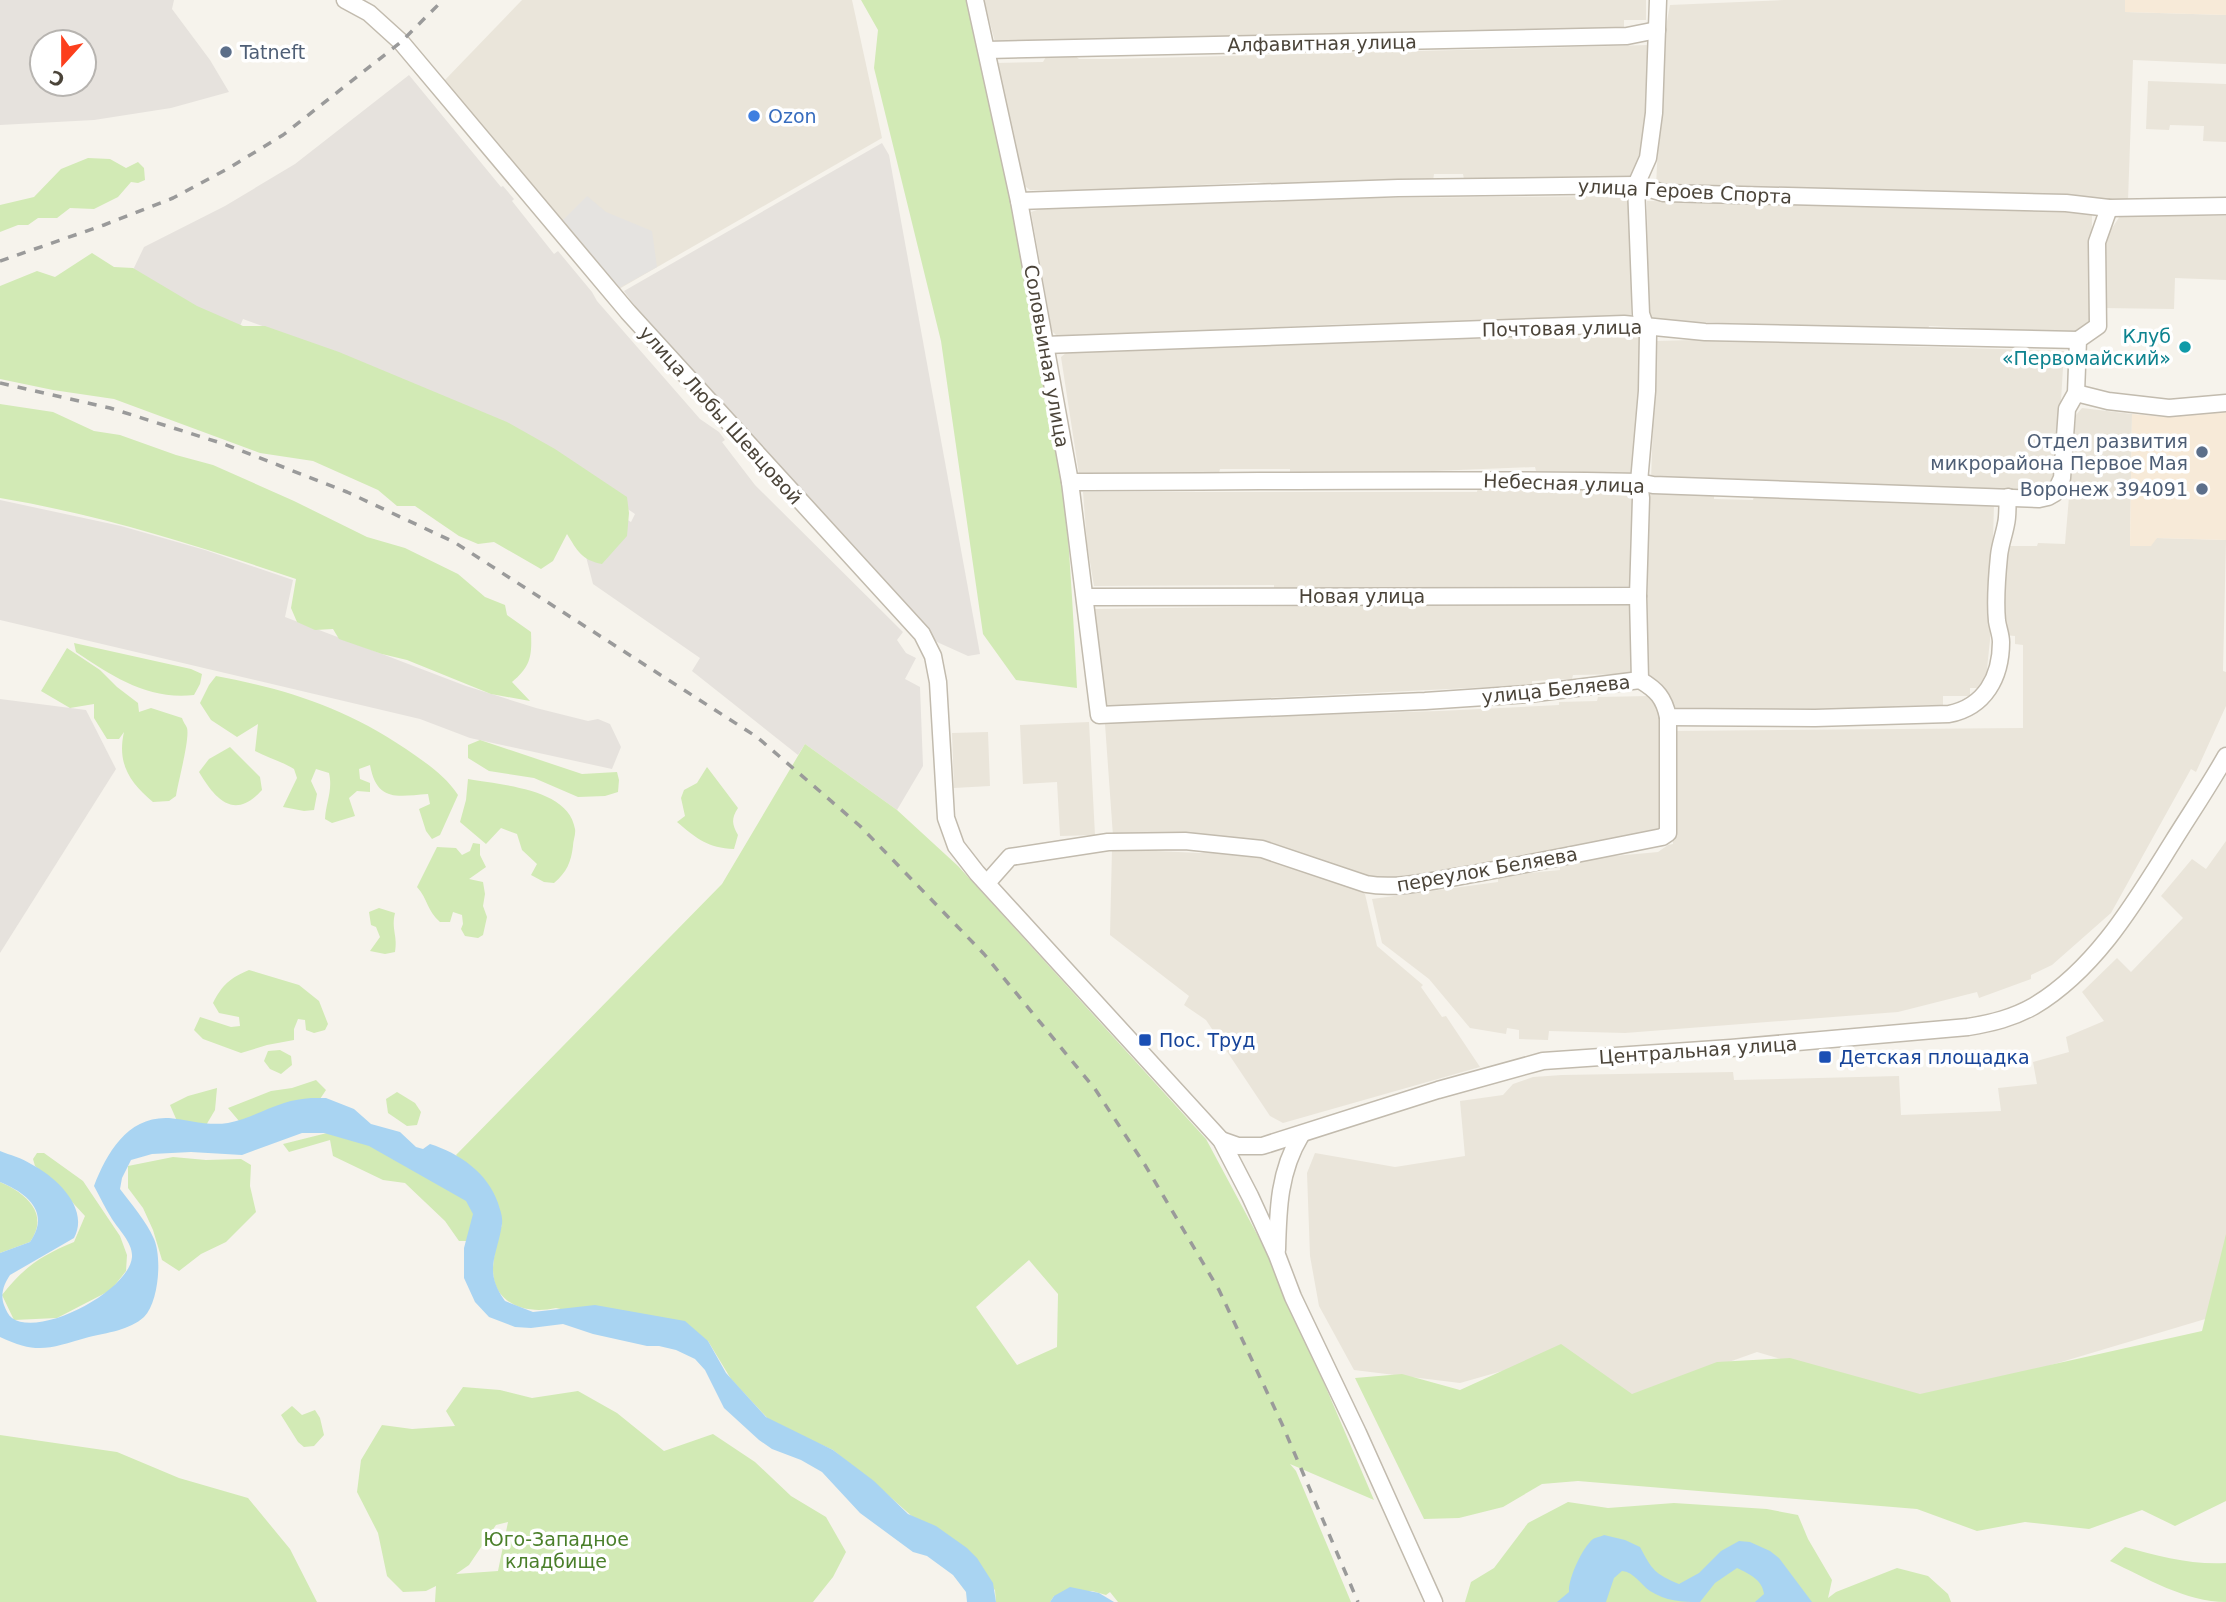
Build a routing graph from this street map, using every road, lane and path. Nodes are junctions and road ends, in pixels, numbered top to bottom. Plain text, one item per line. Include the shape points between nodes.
1 (345, 0) edge
2 (975, 0) edge
3 (1658, 0) edge
4 (1657, 30) junction
5 (987, 50) junction
6 (1636, 185) junction
7 (1019, 201) junction
8 (2226, 206) edge
9 (2109, 208) junction
10 (1644, 326) junction
11 (2078, 340) junction
12 (1045, 345) junction
13 (2076, 393) junction
14 (2226, 403) edge
15 (1070, 482) junction
16 (1639, 482) junction
17 (2007, 497) junction
18 (1638, 596) junction
19 (1086, 597) junction
20 (1640, 680) junction
21 (1099, 715) joint
22 (1668, 717) junction
23 (2226, 756) edge
24 (987, 883) junction
25 (1301, 1135) junction
26 (1221, 1140) junction
27 (1277, 1255) junction
28 (1434, 1602) edge

1 - 24 street, улица Любы Шевцовой via 369,13 401,41 628,312 922,634 938,682 946,818 956,846
2 - 5 street, Соловьиная улица
3 - 4 street
4 - 5 street, Алфавитная улица via 1627,36
4 - 6 street via 1648,158
5 - 7 street, Соловьиная улица
6 - 7 street, улица Героев Спорта
6 - 9 street, улица Героев Спорта via 1664,193 2066,203
6 - 10 street
7 - 12 street, Соловьиная улица
8 - 9 street, улица Героев Спорта
9 - 11 street via 2097,242 2098,326
10 - 11 street, Почтовая улица via 1705,332
10 - 12 street, Почтовая улица
10 - 16 street via 1648,334 1647,391
11 - 13 street
12 - 15 street, Соловьиная улица
13 - 14 street via 2169,408
13 - 17 street, Небесная улица via 2067,409 2062,478 2055,493 2039,499
15 - 16 street, Небесная улица
15 - 19 street, Соловьиная улица
16 - 17 street, Небесная улица
16 - 18 street
17 - 22 street via 2007,523 1999,555 1997,621 2002,640 1998,668 1994,683 1973,705 1950,714
18 - 19 street, Новая улица
18 - 20 street
19 - 21 street, Соловьиная улица
20 - 21 street, улица Беляева via 1425,701
20 - 22 street, улица Беляева via 1655,688
22 - 24 street, переулок Беляева via 1668,833 1662,837 1425,882 1378,886 1262,849 1185,841 1108,842 1010,857
23 - 25 street, Центральная улица via 2114,929 2066,982 2014,1016 1968,1027 1543,1061
24 - 26 street, улица Любы Шевцовой
25 - 26 street, Центральная улица via 1251,1147
25 - 27 street via 1285,1168
26 - 27 street, улица Любы Шевцовой
27 - 28 street, улица Любы Шевцовой

